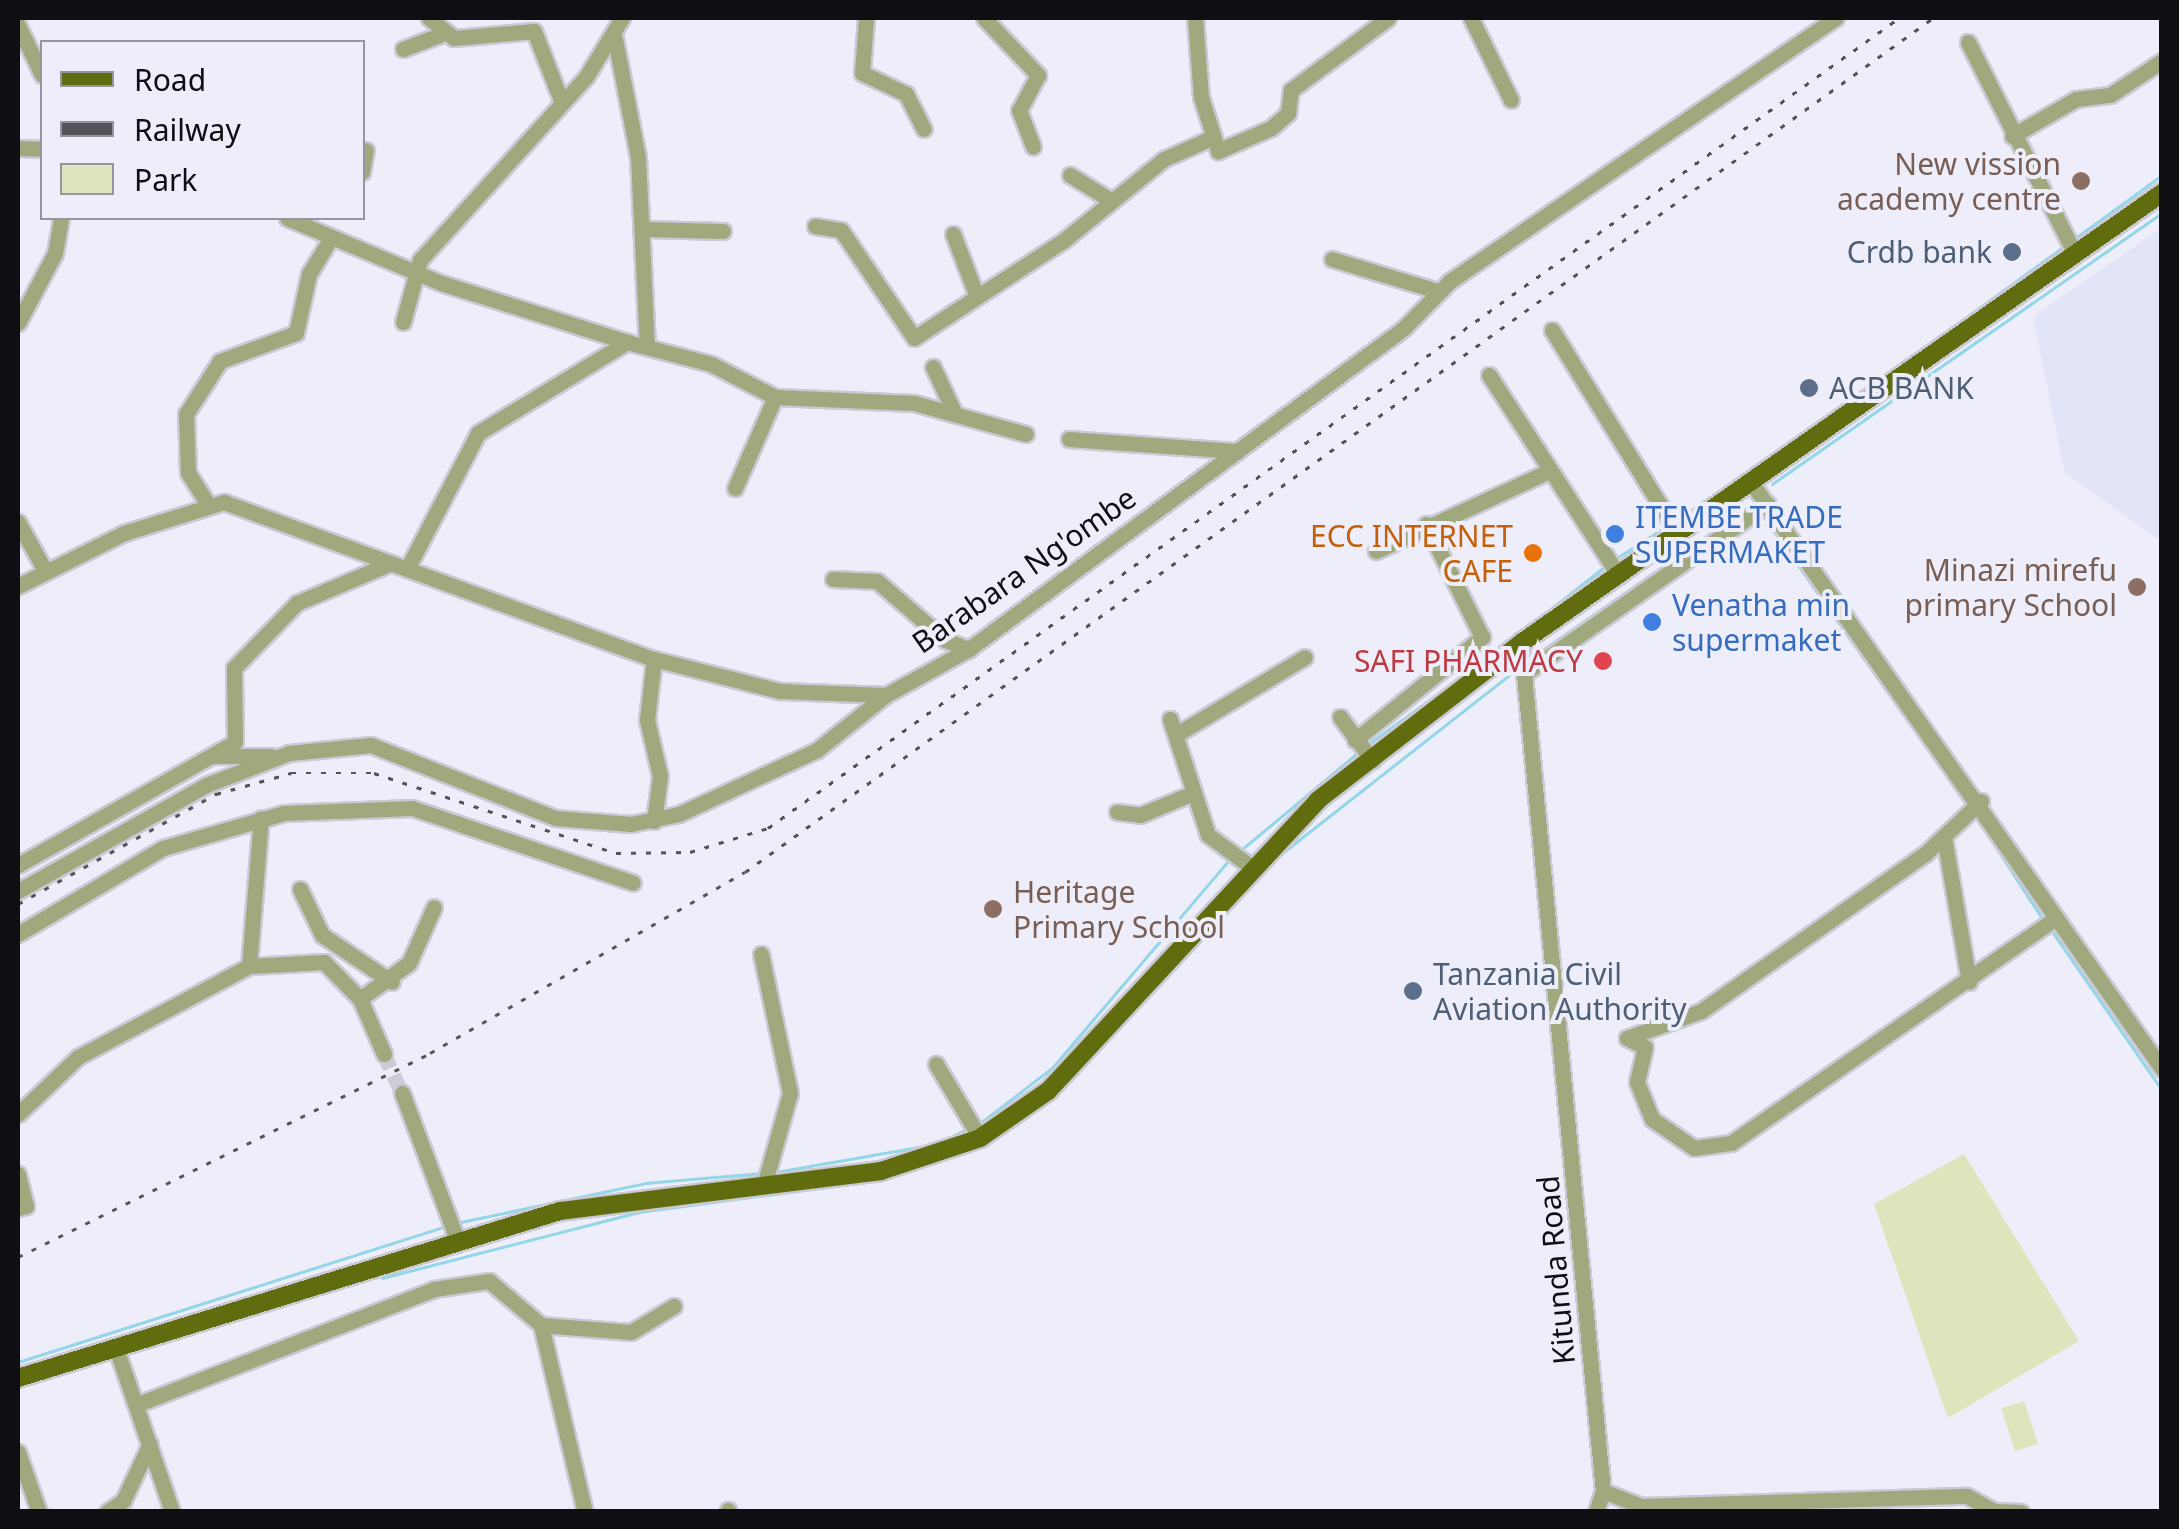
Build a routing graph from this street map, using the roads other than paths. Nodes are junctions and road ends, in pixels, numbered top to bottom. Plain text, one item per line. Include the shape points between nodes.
1 (428, 18) edge
2 (622, 18) edge
3 (866, 18) edge
4 (984, 18) edge
5 (1195, 18) edge
6 (1388, 18) edge
7 (1471, 18) edge
8 (1836, 18) edge
9 (18, 26) edge
10 (440, 35) junction
11 (614, 39) junction
12 (1968, 42) dead end
13 (402, 49) dead end
14 (2162, 61) edge
15 (40, 71) edge
16 (1511, 100) dead end
17 (562, 103) junction
18 (924, 129) dead end
19 (2012, 136) junction
20 (1209, 139) junction
21 (1033, 146) dead end
22 (366, 150) dead end
23 (365, 156) edge
24 (1070, 176) dead end
25 (2162, 193) edge
26 (1107, 198) junction
27 (61, 220) edge
28 (296, 220) edge
29 (815, 226) dead end
30 (643, 229) junction
31 (723, 231) dead end
32 (954, 234) dead end
33 (331, 238) junction
34 (2075, 254) junction
35 (1332, 258) dead end
36 (416, 268) junction
37 (1437, 290) junction
38 (977, 297) junction
39 (403, 322) dead end
40 (18, 323) edge
41 (1552, 330) dead end
42 (627, 342) junction
43 (647, 345) junction
44 (934, 367) dead end
45 (1490, 375) dead end
46 (775, 397) junction
47 (954, 414) junction
48 (1026, 434) dead end
49 (1069, 440) dead end
50 (1238, 451) junction
51 (1549, 471) junction
52 (1752, 485) junction
53 (735, 488) dead end
54 (207, 502) junction
55 (1767, 504) junction
56 (18, 522) edge
57 (1426, 524) junction
58 (1679, 536) junction
59 (1376, 551) dead end
60 (389, 564) junction
61 (407, 569) junction
62 (46, 572) junction
63 (1620, 576) junction
64 (833, 579) dead end
65 (18, 586) edge
66 (1521, 643) junction
67 (969, 649) junction
68 (1304, 657) dead end
69 (654, 659) junction
70 (1528, 672) junction
71 (886, 695) junction
72 (1340, 716) dead end
73 (1355, 740) junction
74 (210, 756) junction
75 (278, 757) junction
76 (1372, 760) junction
77 (1193, 793) junction
78 (1980, 801) junction
79 (1117, 812) dead end
80 (261, 818) junction
81 (654, 821) junction
82 (1944, 837) junction
83 (18, 865) edge
84 (1250, 866) junction
85 (633, 883) dead end
86 (300, 889) dead end
87 (18, 891) edge
88 (434, 907) dead end
89 (2056, 918) junction
90 (18, 934) edge
91 (761, 954) dead end
92 (249, 966) junction
93 (392, 982) junction
94 (1969, 982) junction
95 (360, 998) junction
96 (384, 1054) tunnel mouth
97 (936, 1064) dead end
98 (2162, 1069) edge
99 (402, 1093) tunnel mouth
100 (18, 1114) edge
101 (980, 1138) junction
102 (18, 1174) edge
103 (764, 1182) junction
104 (18, 1208) edge
105 (457, 1239) junction
106 (674, 1306) dead end
107 (541, 1325) junction
108 (116, 1348) junction
109 (18, 1378) edge
110 (138, 1404) junction
111 (150, 1444) junction
112 (18, 1452) edge
113 (1603, 1491) junction
114 (109, 1511) edge
115 (1996, 1511) edge
116 (39, 1512) edge
117 (172, 1512) edge
118 (585, 1512) edge
119 (1596, 1512) edge
120 (2020, 1512) edge

1 - 10 street
2 - 11 street
3 - 18 street via 862,73 906,94
4 - 21 street via 1038,75 1019,110
5 - 20 street
6 - 20 street via 1291,90 1288,113 1272,128 1222,151
7 - 16 street
8 - 37 street, Barabara Ng'ombe
9 - 15 street
10 - 13 street
10 - 17 street via 534,31
11 - 17 street
11 - 30 street
12 - 19 street
14 - 19 street via 2110,94 2076,99
17 - 36 street
19 - 34 street
20 - 26 street
22 - 23 street
24 - 26 street
25 - 34 main road
26 - 38 street via 1090,222
27 - 40 street via 55,254
28 - 33 street
29 - 38 street via 841,230 907,337
30 - 31 street
30 - 43 street
32 - 38 street
33 - 36 street
33 - 54 street via 308,274 296,332 220,361 186,414 188,473
34 - 52 main road
35 - 37 street
36 - 39 street
36 - 42 street
37 - 50 street, Barabara Ng'ombe via 1404,328
41 - 58 street
42 - 43 street
42 - 61 street via 478,433
43 - 46 street
44 - 47 street
45 - 51 street
46 - 47 street via 904,402
46 - 53 street
47 - 48 street
49 - 50 street
50 - 67 street, Barabara Ng'ombe
51 - 57 street
51 - 63 street
52 - 55 street
52 - 58 main road
54 - 60 street via 277,518
54 - 62 street
55 - 70 street
55 - 78 street via 1892,694
56 - 62 street
57 - 59 street
57 - 73 street via 1482,637
58 - 63 main road
60 - 61 street
60 - 74 street via 296,603 234,668 239,736
61 - 69 street
62 - 65 street
63 - 66 main road
64 - 67 street via 876,581 945,640
66 - 70 street, Kitunda Road
66 - 76 main road
67 - 71 street, Barabara Ng'ombe
68 - 77 street via 1174,727
69 - 71 street via 780,692
69 - 81 street via 647,720 660,776
70 - 113 street, Kitunda Road
71 - 81 street, Barabara Ng'ombe via 817,750
72 - 73 street
73 - 76 street
74 - 75 street
74 - 83 street
75 - 81 street via 370,745 555,818
75 - 87 street via 206,785
76 - 84 main road
77 - 79 street via 1140,815
77 - 84 street via 1208,835
78 - 82 street
78 - 89 street
80 - 85 street via 412,808
80 - 90 street via 163,848
80 - 92 street
82 - 94 street
82 - 94 street via 1701,1011 1627,1038 1645,1047 1639,1097 1661,1133 1714,1150
84 - 101 main road via 1079,1060
86 - 93 street via 322,935
88 - 93 street
89 - 94 street
89 - 98 street
91 - 103 street via 790,1093
92 - 95 street via 324,962
92 - 100 street via 78,1057
93 - 95 street
95 - 96 street
97 - 101 street
99 - 105 street
101 - 103 main road via 881,1171
102 - 104 street via 26,1206
103 - 105 main road via 606,1200
105 - 108 main road
106 - 107 street via 631,1332
107 - 110 street via 509,1290 452,1284
107 - 118 street
108 - 109 main road
108 - 110 street
110 - 111 street
111 - 114 street
111 - 117 street
112 - 116 street
113 - 115 street via 1641,1506 1952,1496
113 - 119 street
115 - 120 street

